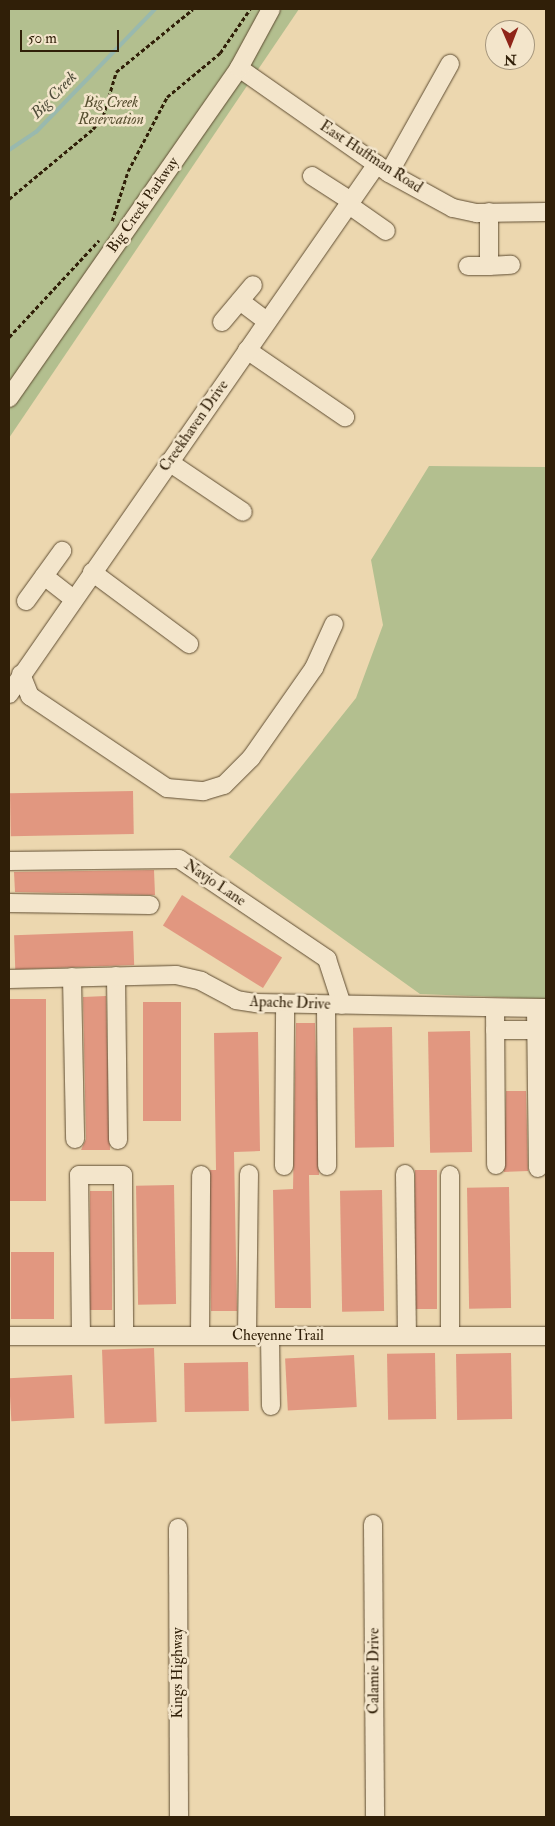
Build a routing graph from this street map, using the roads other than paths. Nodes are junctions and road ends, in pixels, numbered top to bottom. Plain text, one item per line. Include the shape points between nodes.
1 (271, 9) edge
2 (450, 64) dead end
3 (239, 68) junction
4 (383, 168) junction
5 (312, 176) dead end
6 (350, 203) junction
7 (489, 212) junction
8 (546, 212) edge
9 (386, 230) dead end
10 (511, 265) dead end
11 (468, 266) dead end
12 (489, 266) junction
13 (253, 285) dead end
14 (240, 301) junction
15 (267, 321) junction
16 (222, 322) dead end
17 (247, 350) junction
18 (9, 398) edge
19 (345, 417) dead end
20 (169, 462) junction
21 (243, 512) dead end
22 (62, 550) dead end
23 (92, 572) junction
24 (44, 576) junction
25 (73, 599) junction
26 (26, 601) dead end
27 (334, 624) dead end
28 (189, 644) dead end
29 (13, 682) edge
30 (9, 861) edge
31 (9, 903) edge
32 (150, 905) dead end
33 (116, 976) junction
34 (72, 977) junction
35 (9, 979) edge
36 (285, 1004) junction
37 (334, 1005) junction
38 (495, 1008) junction
39 (541, 1008) edge
40 (495, 1030) junction
41 (536, 1030) junction
42 (75, 1140) dead end
43 (118, 1140) dead end
44 (496, 1165) dead end
45 (284, 1166) dead end
46 (327, 1166) dead end
47 (538, 1168) dead end
48 (248, 1174) dead end
49 (405, 1174) dead end
50 (201, 1175) dead end
51 (450, 1175) dead end
52 (9, 1336) edge
53 (81, 1336) junction
54 (124, 1336) junction
55 (200, 1336) junction
56 (247, 1336) junction
57 (270, 1336) junction
58 (407, 1336) junction
59 (450, 1336) junction
60 (546, 1336) edge
61 (271, 1406) dead end
62 (373, 1524) dead end
63 (178, 1528) dead end
64 (179, 1817) edge
65 (375, 1817) edge

1 - 3 street, Big Creek Parkway
2 - 4 street, Creekhaven Drive
3 - 4 street, East Huffman Road
3 - 18 street, Big Creek Parkway
4 - 6 street, Creekhaven Drive
4 - 7 street, East Huffman Road via 453,208
5 - 6 street
6 - 9 street
6 - 15 street, Creekhaven Drive
7 - 8 street, East Huffman Road
7 - 12 street
10 - 12 street
11 - 12 street
13 - 14 street
14 - 15 street
14 - 16 street
15 - 17 street, Creekhaven Drive
17 - 19 street
17 - 20 street, Creekhaven Drive
20 - 21 street
20 - 23 street, Creekhaven Drive
22 - 24 street
23 - 25 street, Creekhaven Drive
23 - 28 street
24 - 25 street
24 - 26 street
25 - 29 street, Creekhaven Drive
27 - 29 street via 314,668 251,758 224,784 204,791 167,788
30 - 37 street, Navjo Lane via 179,859 327,959
31 - 32 street
33 - 34 street, Apache Drive
33 - 36 street, Apache Drive via 176,975 201,981 236,1000
33 - 43 street
34 - 35 street, Apache Drive
34 - 42 street
36 - 37 street, Apache Drive
36 - 45 street
37 - 38 street, Apache Drive
37 - 46 street, Navjo Lane
38 - 39 street, Apache Drive
38 - 40 street
39 - 41 street
40 - 41 street
40 - 44 street
41 - 47 street
48 - 56 street
49 - 58 street
50 - 55 street
51 - 59 street
52 - 53 street, Cheyenne Trail
53 - 54 street, Cheyenne Trail
53 - 54 street via 79,1175 123,1175
54 - 55 street, Cheyenne Trail
55 - 56 street, Cheyenne Trail
56 - 57 street, Cheyenne Trail
57 - 58 street, Cheyenne Trail
57 - 61 street
58 - 59 street, Cheyenne Trail
59 - 60 street, Cheyenne Trail
62 - 65 street, Calamie Drive
63 - 64 street, Kings Highway

